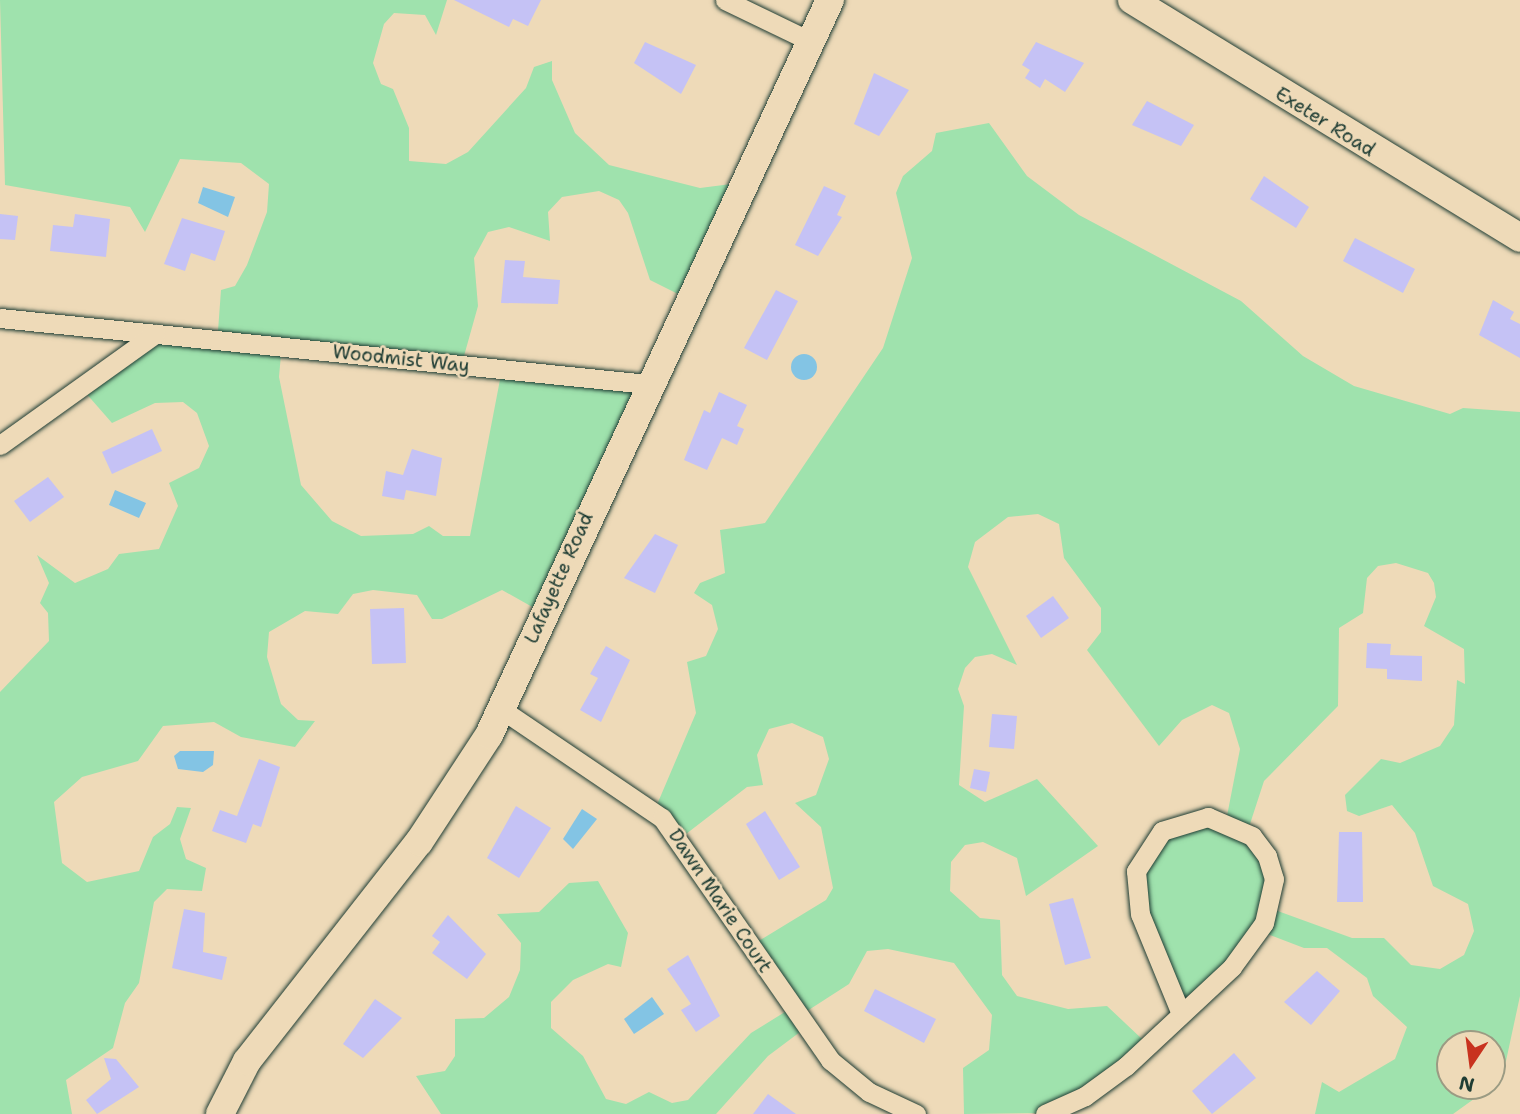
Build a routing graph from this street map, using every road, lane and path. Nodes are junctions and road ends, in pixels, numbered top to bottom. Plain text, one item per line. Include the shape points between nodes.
1 (725, 0) edge
2 (830, 0) edge
3 (1132, 0) edge
4 (810, 41) junction
5 (1520, 238) edge
6 (0, 318) edge
7 (155, 334) junction
8 (647, 384) junction
9 (0, 445) edge
10 (500, 709) junction
11 (1181, 1014) junction
12 (220, 1114) edge
13 (916, 1114) edge
14 (1045, 1114) edge

1 - 4 street
2 - 4 street, Lafayette Road
3 - 5 street, Exeter Road
4 - 8 street, Lafayette Road
6 - 7 street, Woodmist Way
7 - 8 street, Woodmist Way
7 - 9 street
8 - 10 street, Lafayette Road
10 - 12 street, Lafayette Road via 453,795 293,997 247,1060
10 - 13 street, Dawn Marie Court via 662,818 830,1060 869,1092
11 - 11 street via 1252,944 1272,903 1273,879 1261,848 1231,823 1208,817 1162,831 1136,871 1140,914
11 - 14 street via 1106,1082

